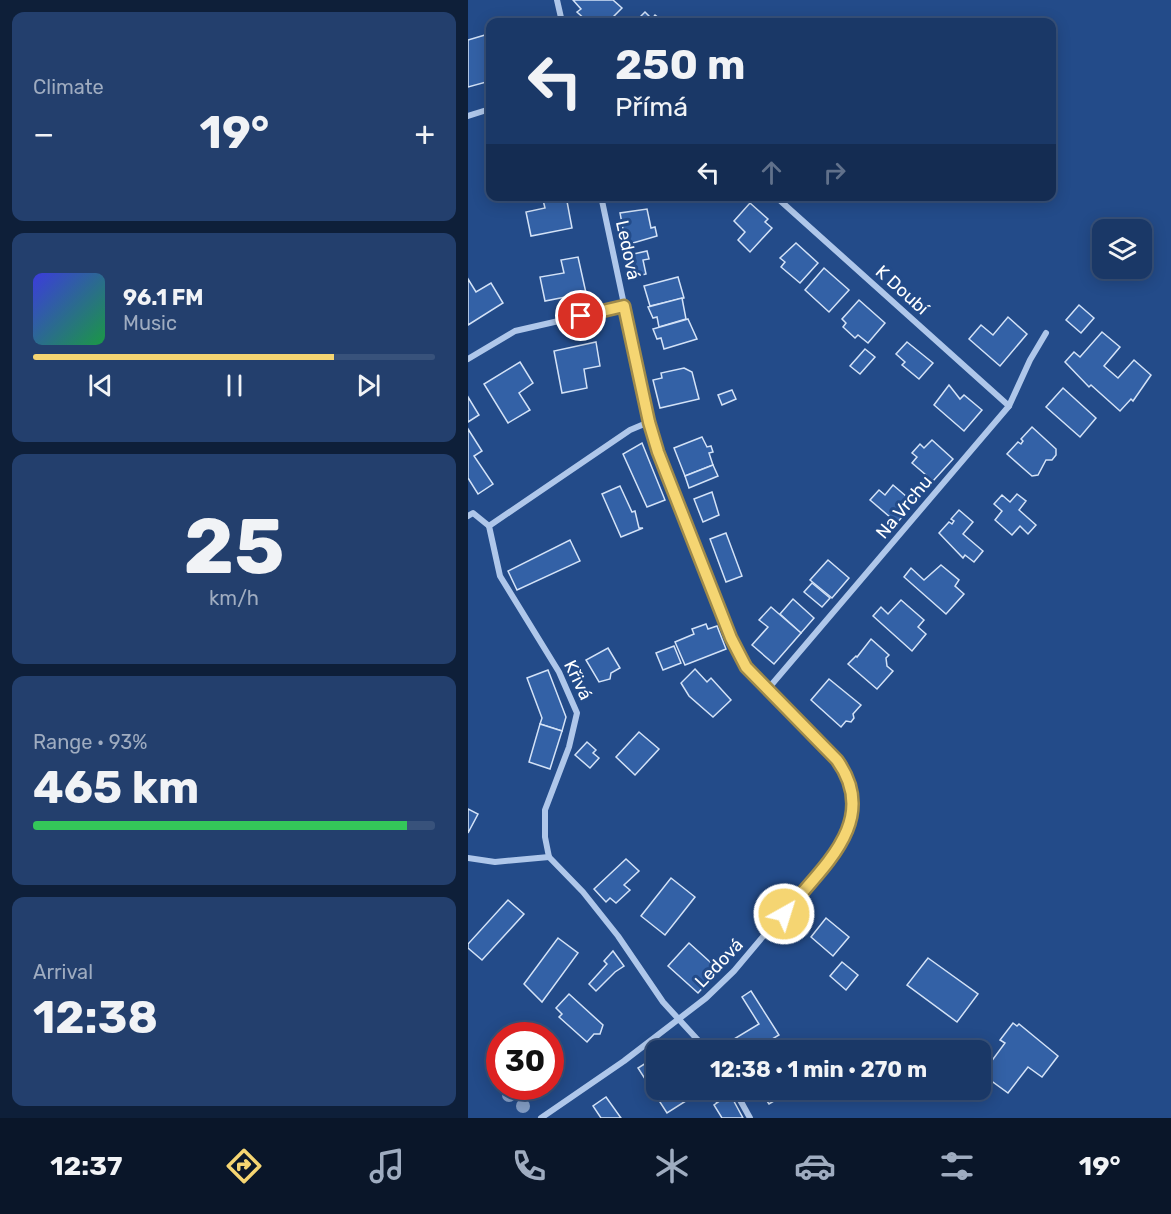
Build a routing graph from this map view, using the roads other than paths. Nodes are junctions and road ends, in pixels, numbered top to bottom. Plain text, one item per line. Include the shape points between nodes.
1 (557, 0) edge
2 (561, 18) edge
3 (486, 110) edge
4 (468, 116) edge
5 (602, 201) edge
6 (780, 201) edge
7 (624, 306) junction
8 (1046, 333) dead end
9 (468, 359) edge
10 (1009, 406) junction
11 (649, 422) junction
12 (468, 516) edge
13 (489, 526) junction
14 (767, 690) junction
15 (549, 857) junction
16 (468, 858) edge
17 (679, 1020) junction
18 (698, 1040) edge
19 (740, 1100) edge
20 (541, 1118) edge
21 (750, 1118) edge

1 - 2 street
3 - 4 street
5 - 7 street, Ledová
6 - 10 street, K Doubí
7 - 9 street via 515,332
7 - 11 street, Ledová
8 - 10 street, Na Vrchu
10 - 14 street, Na Vrchu
11 - 13 street via 630,430
11 - 14 street, Ledová via 731,638 746,667
12 - 13 street via 473,513
13 - 15 street, Křivá via 500,576 559,672 578,713 545,810
14 - 17 street, Ledová via 847,774 854,797 853,819 847,836 784,914 734,970
15 - 16 street via 495,862
15 - 17 street via 583,892
17 - 18 street
17 - 20 street, Ledová
19 - 21 street

